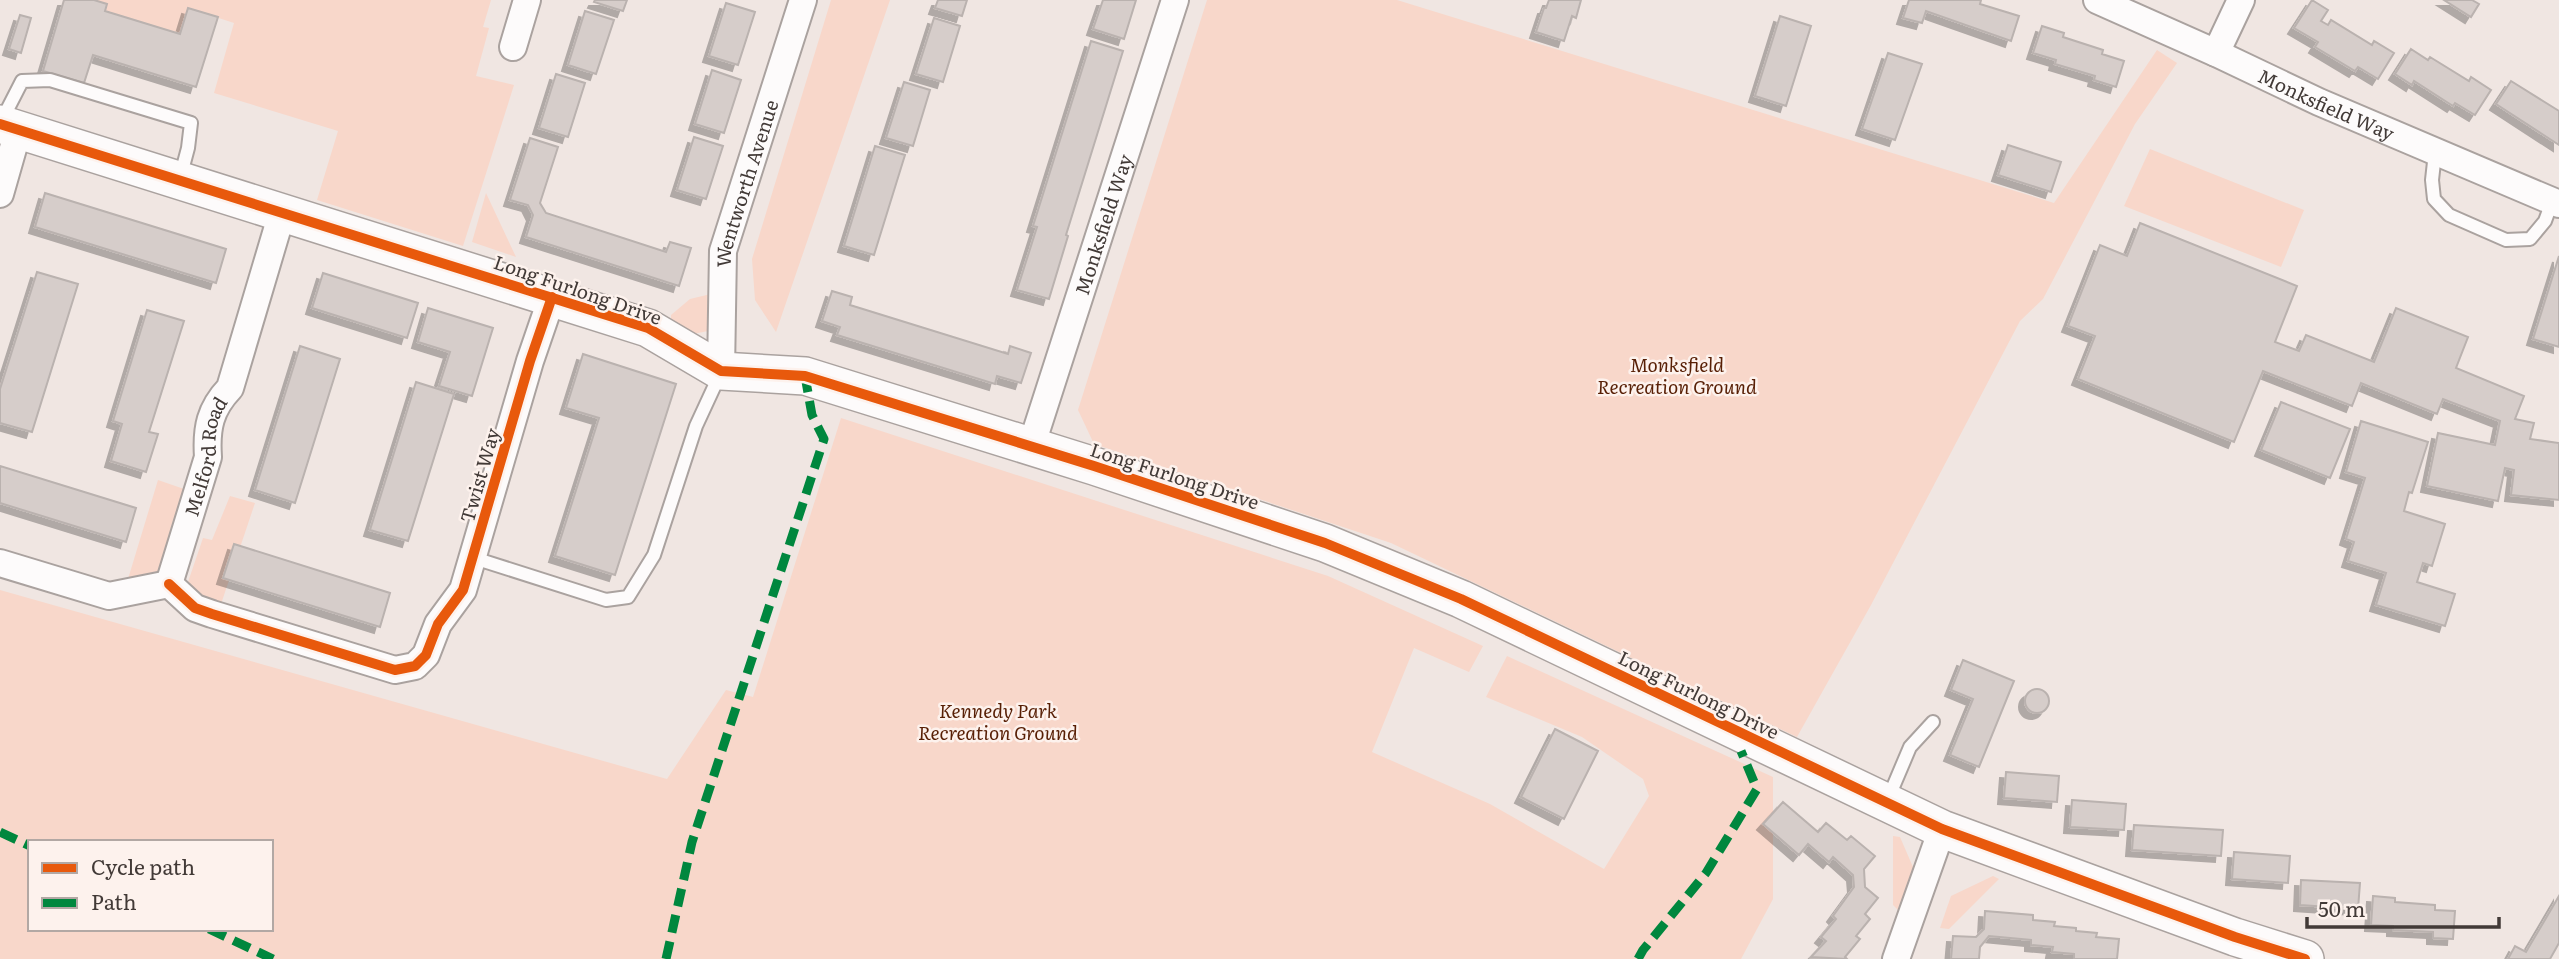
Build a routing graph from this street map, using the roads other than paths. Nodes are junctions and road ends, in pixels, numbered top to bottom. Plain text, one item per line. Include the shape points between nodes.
1 (527, 0) edge
2 (803, 0) edge
3 (1175, 0) edge
4 (2097, 0) edge
5 (2241, 0) edge
6 (513, 47) dead end
7 (2216, 53) junction
8 (6, 126) edge
9 (2435, 153) junction
10 (179, 181) junction
11 (0, 194) edge
12 (2556, 203) edge
13 (282, 213) junction
14 (552, 297) junction
15 (721, 372) junction
16 (1031, 447) junction
17 (474, 558) junction
18 (0, 563) edge
19 (169, 584) junction
20 (1933, 722) dead end
21 (1886, 802) junction
22 (1942, 829) junction
23 (1896, 959) edge
24 (2305, 959) edge

1 - 6 street
2 - 15 street, Wentworth Avenue via 723,251
3 - 16 street, Monksfield Way
4 - 7 street, Monksfield Way
5 - 7 street
7 - 9 street, Monksfield Way
8 - 10 street, Long Furlong Drive
8 - 10 lane via 22,81 50,80 191,123
8 - 11 street
9 - 12 street, Monksfield Way
9 - 12 lane via 2434,199 2449,215 2506,240 2530,239
10 - 13 street, Long Furlong Drive
13 - 14 street, Long Furlong Drive
13 - 19 street, Melford Road via 230,388 216,404 206,436 208,457
14 - 15 street, Long Furlong Drive via 648,328
14 - 17 street, Twist Way
15 - 16 street, Long Furlong Drive via 805,376
15 - 17 lane via 696,426 654,555 628,597 606,600
16 - 21 street, Long Furlong Drive via 1325,543 1461,599
17 - 19 street, Twist Way via 463,590 438,624 426,655 415,666 395,670 195,608
18 - 19 street via 109,596
20 - 21 lane via 1910,747
21 - 22 street, Long Furlong Drive
22 - 23 street
22 - 24 street, Long Furlong Drive via 2222,933

